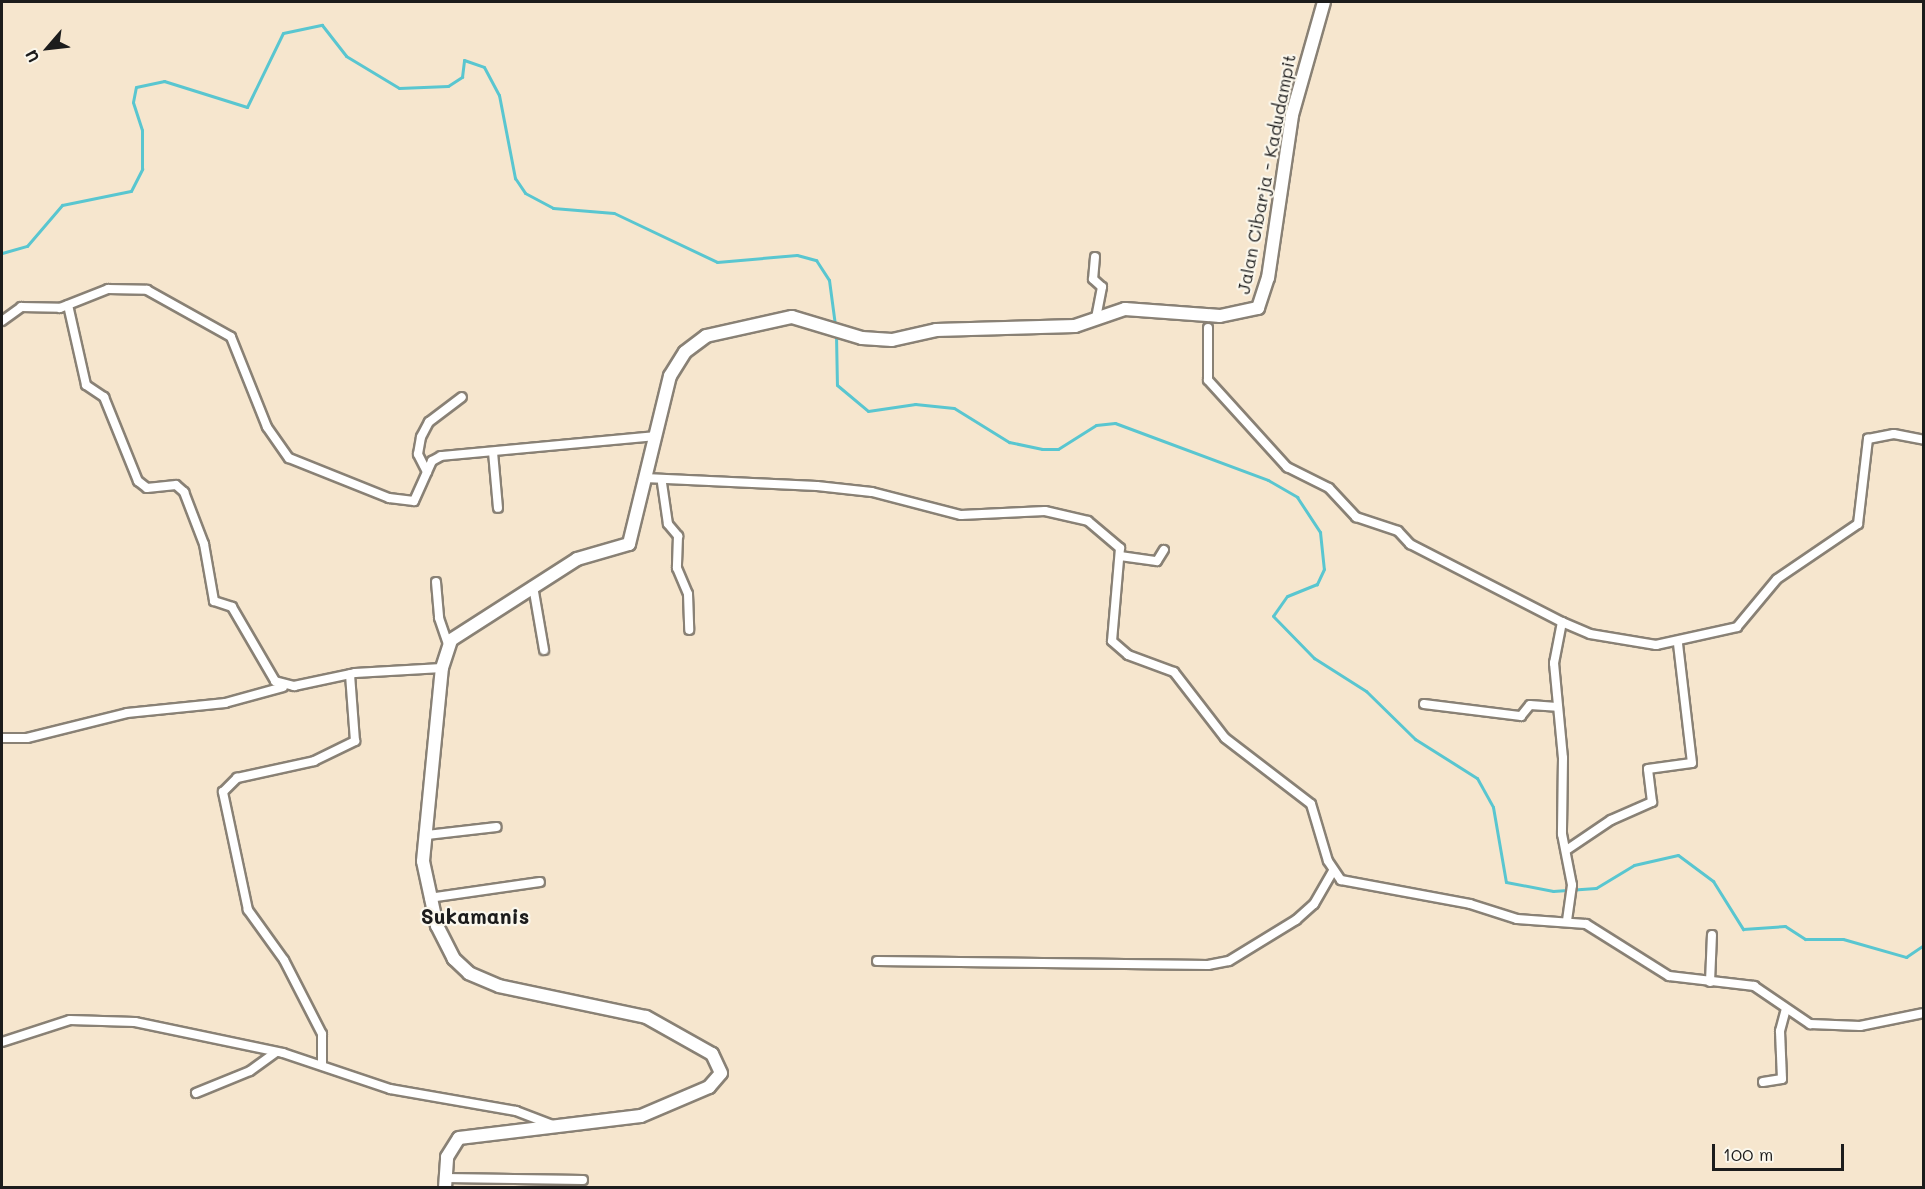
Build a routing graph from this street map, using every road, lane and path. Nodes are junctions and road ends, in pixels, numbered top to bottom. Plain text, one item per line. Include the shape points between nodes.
1 (1324, 2) edge
2 (1095, 257) dead end
3 (68, 305) junction
4 (1096, 318) junction
5 (2, 321) edge
6 (1208, 328) dead end
7 (462, 397) dead end
8 (655, 436) junction
9 (1923, 440) edge
10 (493, 452) junction
11 (427, 472) junction
12 (645, 478) junction
13 (662, 483) junction
14 (498, 508) dead end
15 (1164, 550) dead end
16 (1120, 556) junction
17 (436, 582) dead end
18 (533, 586) junction
19 (1562, 622) junction
20 (689, 630) dead end
21 (448, 644) junction
22 (1678, 644) junction
23 (544, 650) dead end
24 (442, 668) junction
25 (350, 674) junction
26 (284, 687) junction
27 (1424, 704) dead end
28 (1557, 707) junction
29 (2, 738) edge
30 (497, 827) dead end
31 (428, 835) junction
32 (1568, 849) junction
33 (1333, 871) junction
34 (540, 882) dead end
35 (429, 898) junction
36 (1567, 921) junction
37 (1712, 935) dead end
38 (877, 961) dead end
39 (1710, 982) junction
40 (1786, 1009) junction
41 (1923, 1013) edge
42 (2, 1042) edge
43 (276, 1052) junction
44 (322, 1065) junction
45 (1764, 1082) dead end
46 (196, 1094) dead end
47 (559, 1128) junction
48 (584, 1180) dead end
49 (445, 1183) edge

1 - 4 street, Jalan Cibarja - Kadudampit via 1292,116 1268,278 1258,308 1220,316 1125,309
2 - 4 street via 1093,279 1102,287
3 - 5 street via 21,308
3 - 11 street via 108,289 147,290 231,337 267,427 283,452 305,468 409,501
3 - 26 street via 86,385 104,397 138,481 147,488 176,485 184,492 204,544 215,604 232,607 263,666
4 - 8 street, Jalan Cibarja - Kadudampit via 1032,331 936,330 892,340 862,338 792,317 734,326 695,343 675,365
6 - 19 street via 1204,372 1208,380 1287,467 1329,488 1356,517 1398,531 1410,544
7 - 11 street via 432,419 421,437 418,454
8 - 10 street
8 - 12 street, Jalan Cibarja - Kadudampit
9 - 22 street via 1894,435 1868,439 1854,528 1811,552 1777,579 1737,627
10 - 11 street via 441,456
10 - 14 street
12 - 13 street
12 - 18 street, Jalan Cibarja - Kadudampit via 629,544 577,559
13 - 16 street via 872,492 962,515 1045,511 1074,516 1106,532 1118,543
13 - 20 street via 668,524 678,536 677,568 688,594
15 - 16 street via 1157,561
16 - 33 street via 1112,641 1128,655 1174,672 1224,738 1311,804
17 - 21 street via 439,618
18 - 21 street, Jalan Cibarja - Kadudampit
18 - 23 street
19 - 22 street via 1590,634
19 - 28 street via 1554,663
21 - 24 street
22 - 32 street via 1692,763 1648,769 1652,802 1611,820
24 - 25 street
24 - 31 street
25 - 26 street
25 - 44 street via 355,741 314,761 237,778 223,792 248,910 284,960 322,1034
26 - 29 street via 225,703 127,713 27,738
27 - 28 street via 1521,716 1530,705
28 - 32 street via 1562,834
30 - 31 street
31 - 35 street via 423,861
32 - 36 street via 1572,885
33 - 36 street via 1341,880 1364,887 1470,904 1517,919
33 - 38 street via 1314,904 1296,920 1229,961 1208,965
34 - 35 street
35 - 47 street via 444,944 469,974 499,986 646,1017 719,1063 722,1073 709,1087 665,1108
36 - 39 street via 1605,932 1678,980
37 - 39 street
39 - 40 street via 1754,986
40 - 41 street via 1802,1022 1831,1027
40 - 45 street via 1779,1031 1782,1079
42 - 43 street via 40,1028 97,1017
43 - 44 street
43 - 46 street via 250,1071
44 - 47 street via 390,1089 533,1115
47 - 49 street via 459,1138 447,1157
48 - 49 street

